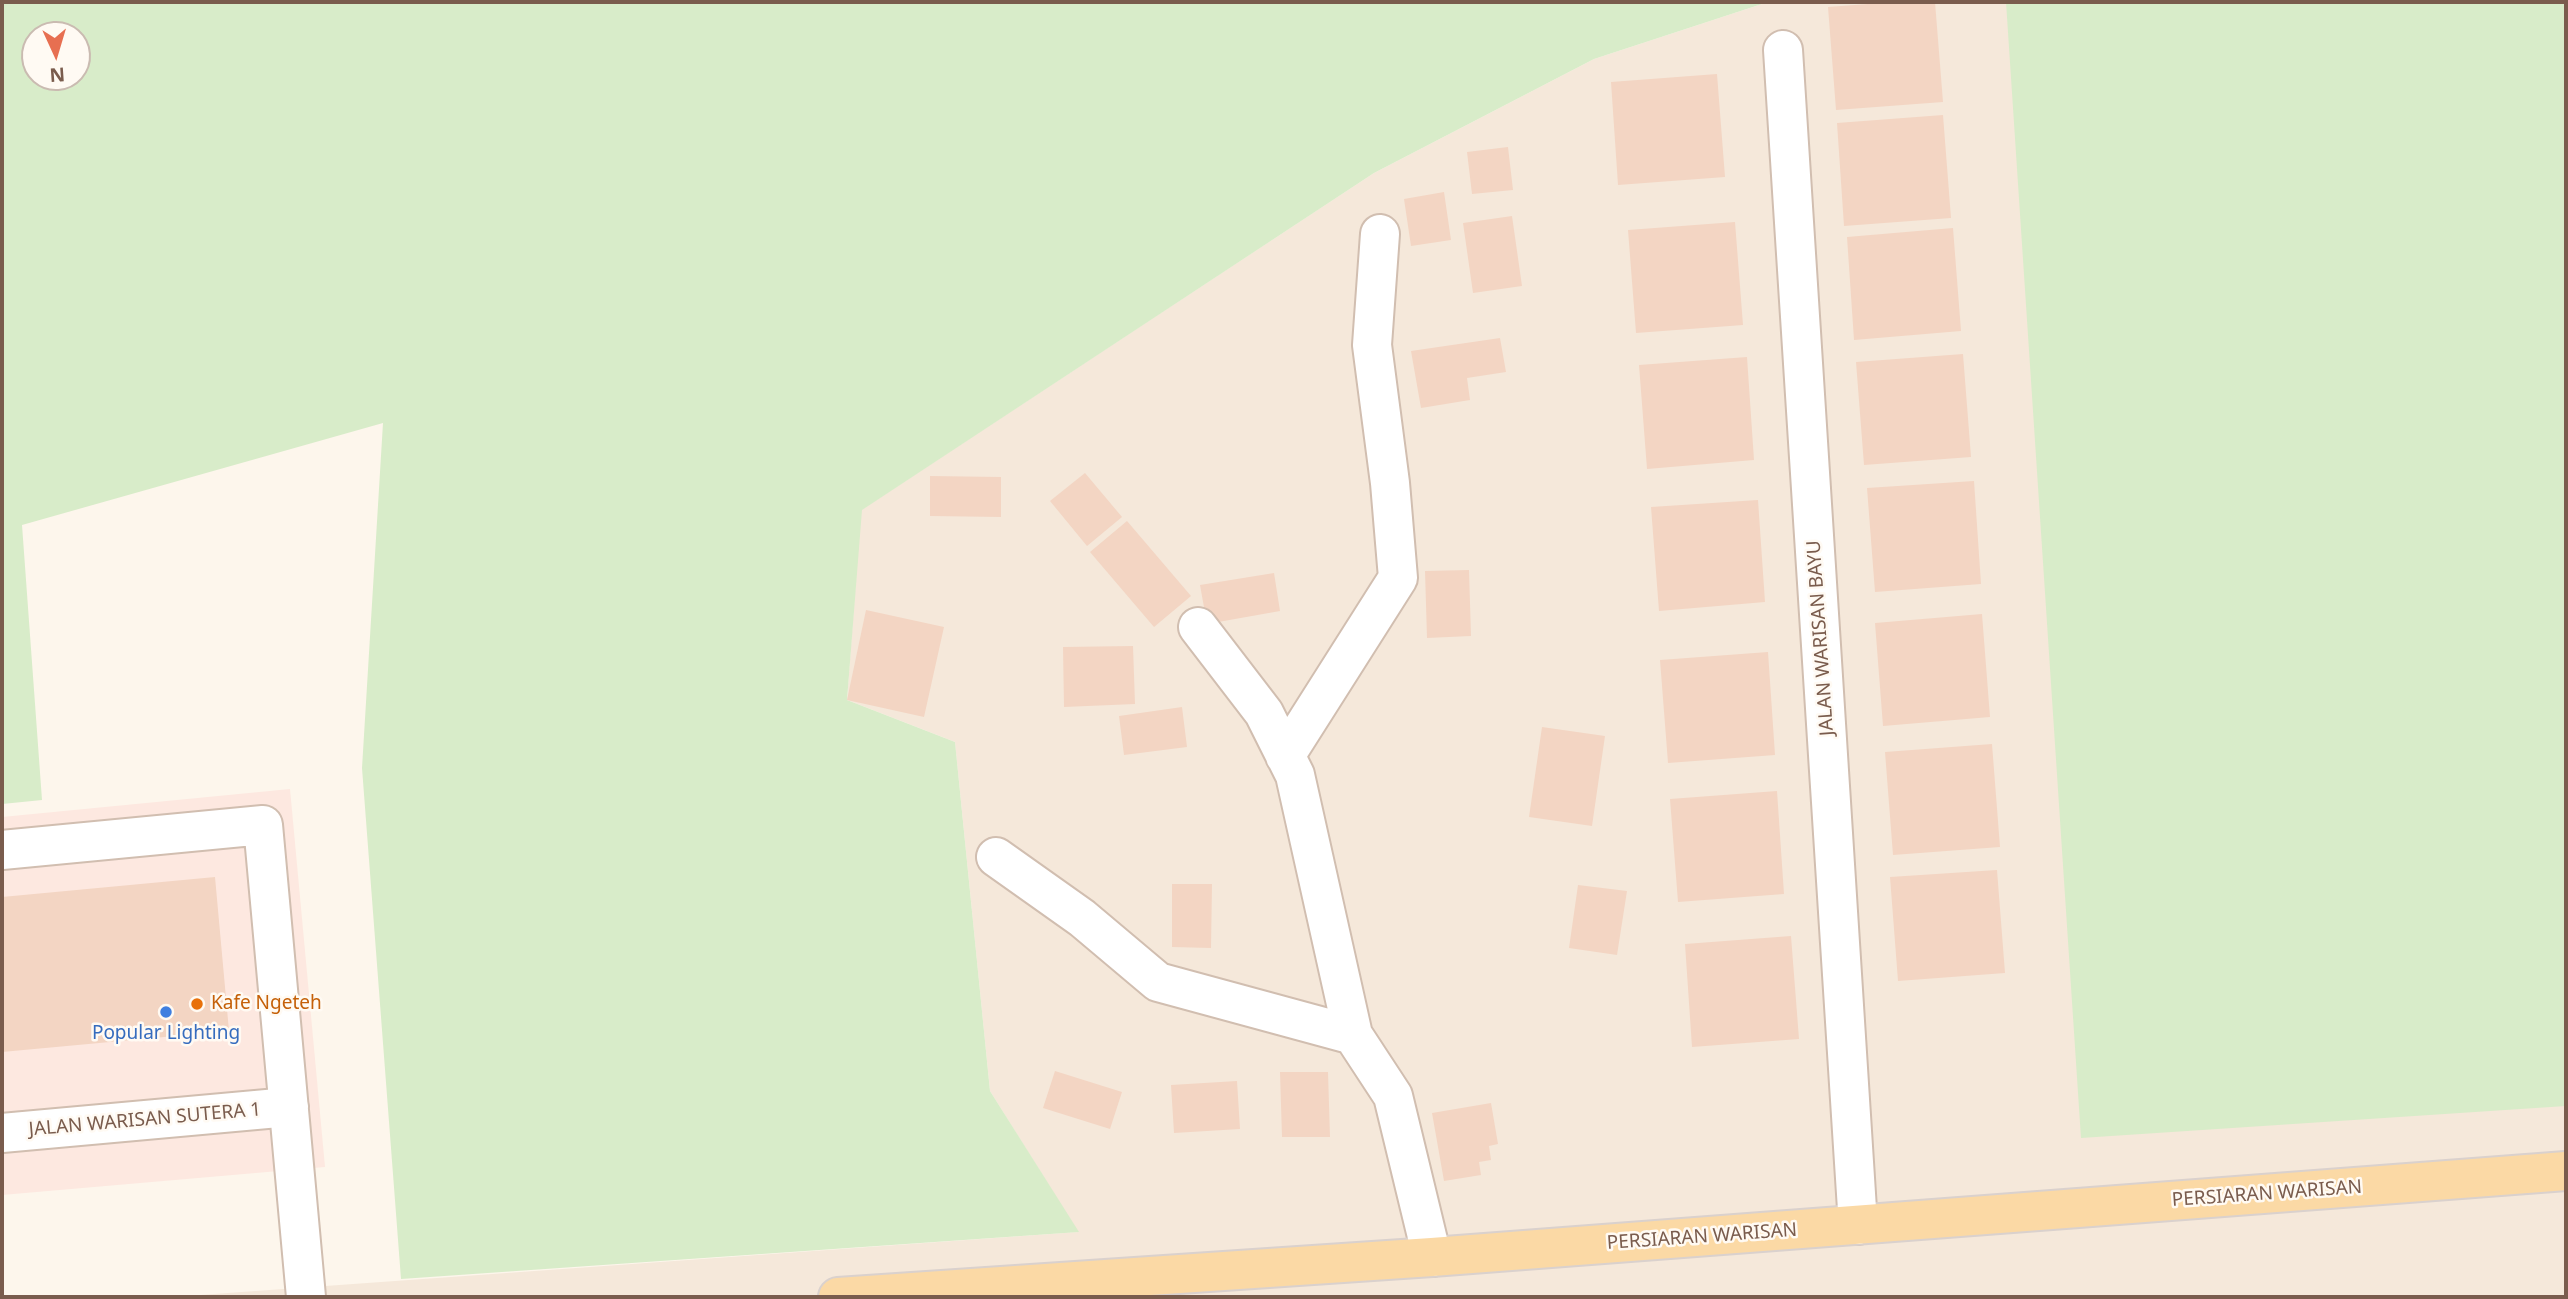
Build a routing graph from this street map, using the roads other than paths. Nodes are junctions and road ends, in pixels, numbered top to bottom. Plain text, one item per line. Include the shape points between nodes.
1 (1783, 50) dead end
2 (1380, 234) dead end
3 (1198, 627) dead end
4 (1285, 756) junction
5 (2, 850) edge
6 (996, 857) dead end
7 (1353, 1035) junction
8 (289, 1107) junction
9 (2, 1133) edge
10 (2566, 1171) edge
11 (1858, 1225) junction
12 (1432, 1257) junction
13 (306, 1297) edge
14 (838, 1297) edge

1 - 11 street, JALAN WARISAN BAYU
2 - 4 street via 1372,345 1398,578
3 - 4 street via 1264,713
4 - 7 street via 1295,775
5 - 8 street, JALAN WARISAN SUTERA 1 via 263,824
6 - 7 street via 1082,918 1158,982
7 - 12 street via 1393,1096
8 - 9 street, JALAN WARISAN SUTERA 1
8 - 13 street, JALAN WARISAN SUTERA 1
10 - 11 main road, PERSIARAN WARISAN
11 - 12 main road, PERSIARAN WARISAN
12 - 14 main road, PERSIARAN WARISAN

